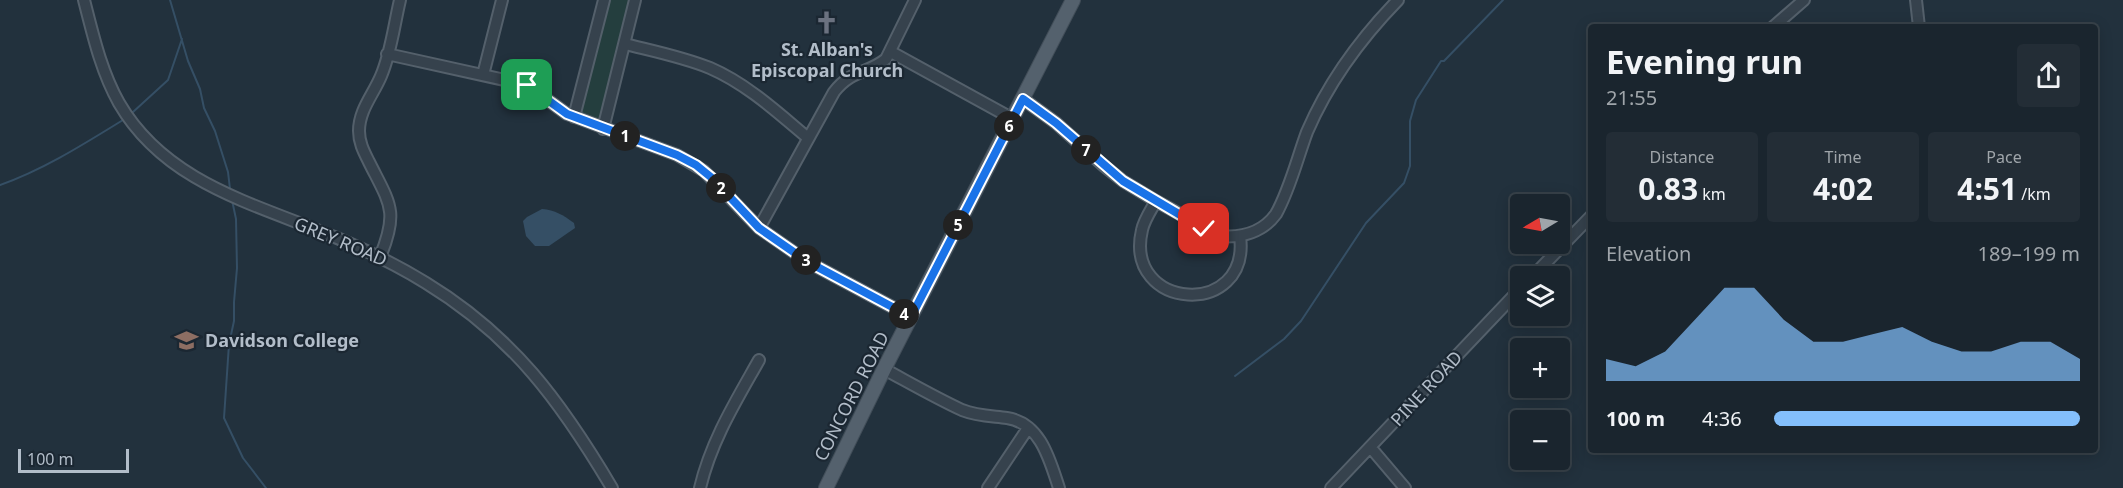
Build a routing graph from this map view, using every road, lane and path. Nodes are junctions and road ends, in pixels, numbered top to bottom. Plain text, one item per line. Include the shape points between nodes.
1 (84, 0) edge
2 (400, 0) edge
3 (502, 0) edge
4 (604, 0) edge
5 (635, 0) edge
6 (915, 0) edge
7 (1073, 0) edge
8 (1398, 0) edge
9 (1804, 0) edge
10 (1916, 0) edge
11 (1776, 24) edge
12 (1919, 24) edge
13 (625, 44) junction
14 (891, 52) junction
15 (387, 54) junction
16 (483, 75) junction
17 (1023, 99) junction
18 (574, 117) junction
19 (1013, 119) junction
20 (603, 129) junction
21 (808, 138) junction
22 (1156, 201) junction
23 (1588, 219) edge
24 (759, 228) junction
25 (1240, 236) junction
26 (380, 257) junction
27 (1543, 266) edge
28 (1510, 300) edge
29 (911, 317) junction
30 (759, 360) dead end
31 (884, 369) junction
32 (1028, 428) junction
33 (1371, 448) junction
34 (612, 488) edge
35 (700, 488) edge
36 (826, 488) edge
37 (988, 488) edge
38 (1059, 488) edge
39 (1331, 488) edge
40 (1405, 488) edge

1 - 26 street, GREY ROAD via 111,88 136,128 159,152 214,188
2 - 15 street
3 - 16 street
4 - 18 street
5 - 13 street
6 - 14 street
7 - 17 main road, CONCORD ROAD
8 - 25 street via 1355,49 1321,104 1276,214 1260,229
9 - 11 street
10 - 12 street
13 - 20 street
13 - 21 street via 723,75 751,92
14 - 19 street
14 - 21 street via 883,62 851,75 839,86
15 - 16 street
15 - 26 street via 359,130 364,154 392,212
16 - 18 street via 527,85
17 - 19 main road, CONCORD ROAD
17 - 22 street via 1104,166
18 - 20 street
19 - 29 main road, CONCORD ROAD
20 - 24 street via 696,165
21 - 24 street
22 - 25 street via 1212,233
22 - 25 street via 1142,228 1141,257 1159,285 1176,294 1208,293 1224,284 1240,259
23 - 27 street
24 - 29 street via 808,262
26 - 34 street, GREY ROAD via 428,284 507,345 562,409
28 - 33 street, PINE ROAD
29 - 31 main road, CONCORD ROAD
30 - 35 street via 727,417
31 - 32 street via 962,410 1010,418
31 - 36 main road, CONCORD ROAD
32 - 37 street
32 - 38 street via 1042,442
33 - 39 street, PINE ROAD
33 - 40 street

